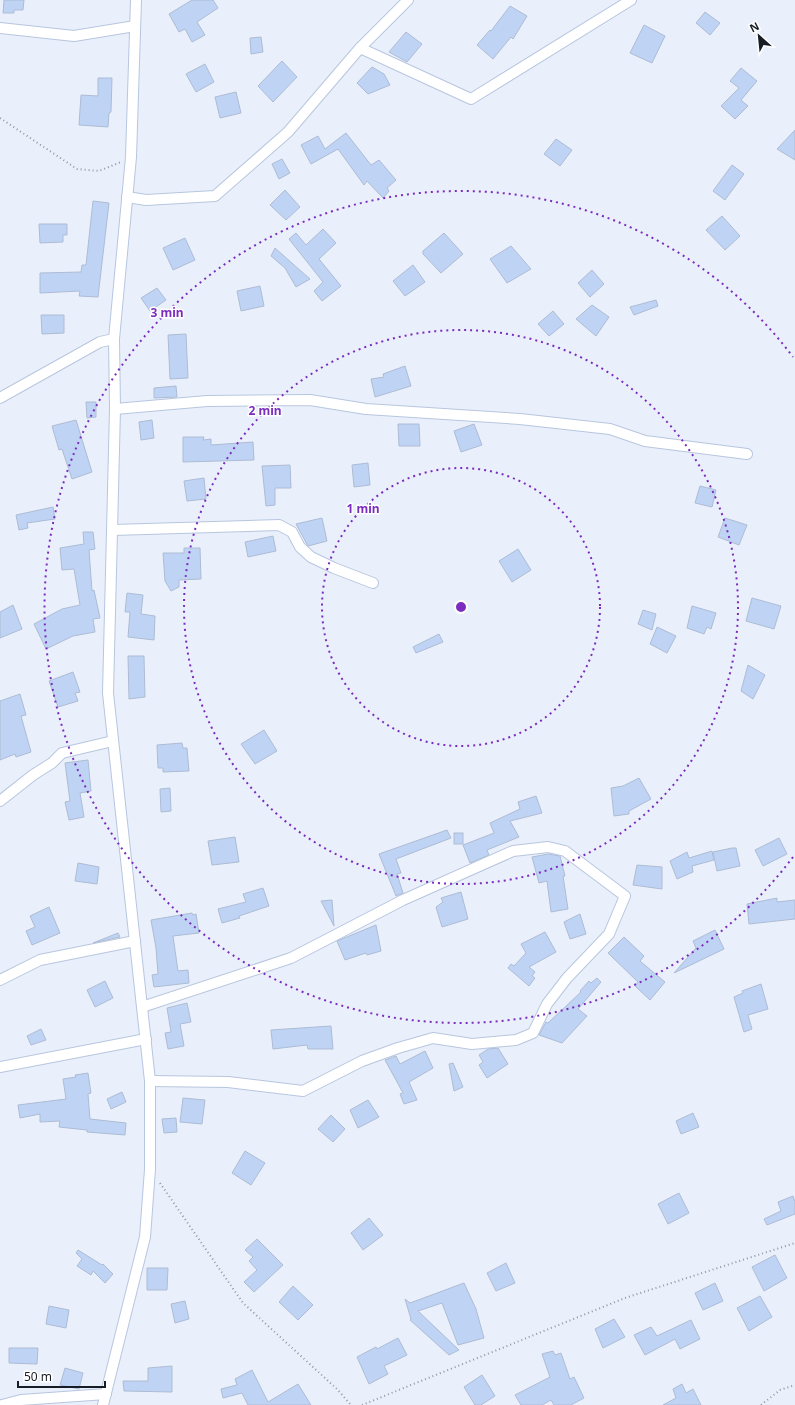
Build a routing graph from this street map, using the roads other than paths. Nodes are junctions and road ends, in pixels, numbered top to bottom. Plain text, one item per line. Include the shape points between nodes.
1 (136, 0) edge
2 (408, 0) edge
3 (631, 0) edge
4 (135, 26) junction
5 (0, 28) edge
6 (360, 48) junction
7 (127, 197) junction
8 (114, 338) junction
9 (0, 398) edge
10 (115, 409) junction
11 (746, 454) dead end
12 (112, 530) junction
13 (373, 583) dead end
14 (113, 741) junction
15 (0, 801) edge
16 (135, 941) junction
17 (0, 980) edge
18 (142, 1007) junction
19 (146, 1039) junction
20 (0, 1067) edge
21 (150, 1080) junction
22 (106, 1394) junction
23 (2, 1405) edge
24 (103, 1405) edge

1 - 4 street
2 - 6 street
3 - 6 street via 471,99
4 - 5 street via 74,36
4 - 7 street via 131,157
6 - 7 street via 288,132 215,196 146,200
7 - 8 street
8 - 9 street via 100,342
8 - 10 street
10 - 11 street via 207,401 310,400 366,409 610,428 645,441
10 - 12 street
12 - 13 street via 278,525 292,532 300,547 311,558
12 - 14 street via 108,693
14 - 15 street via 62,753
14 - 16 street
16 - 17 street via 40,960
16 - 18 street
18 - 19 street
18 - 21 street via 291,958 403,900 513,851 548,847 565,851 625,896 609,934 566,978 547,1004 533,1033 516,1040 472,1044 433,1038 362,1061 302,1091 228,1082
19 - 20 street
19 - 21 street
21 - 22 street via 150,1169 145,1237
22 - 23 street via 21,1400
22 - 24 street

